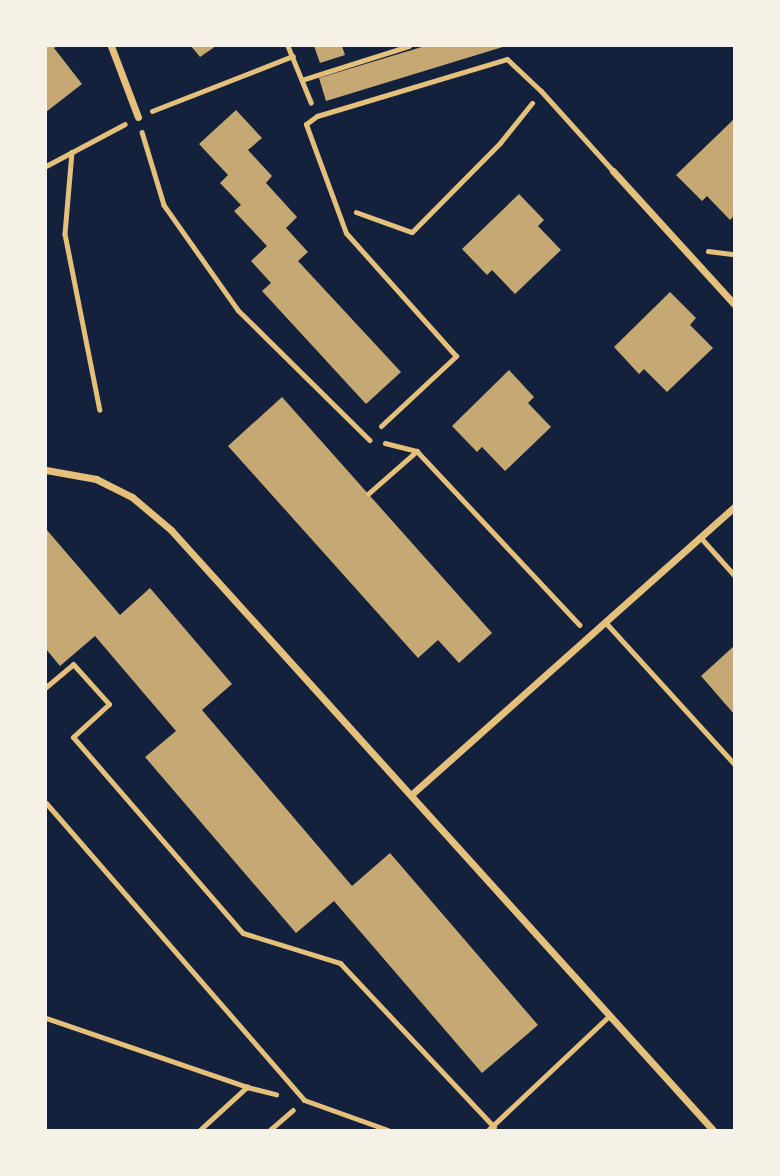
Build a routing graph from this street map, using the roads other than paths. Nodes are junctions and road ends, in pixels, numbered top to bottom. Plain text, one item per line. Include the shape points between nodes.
1 (111, 46) edge
2 (138, 117) road end
3 (613, 171) joint
4 (734, 304) edge
5 (380, 426) dead end
6 (46, 470) edge
7 (734, 507) edge
8 (701, 537) junction
9 (734, 575) edge
10 (605, 622) junction
11 (46, 687) edge
12 (734, 764) edge
13 (412, 794) junction
14 (46, 803) edge
15 (609, 1016) junction
16 (491, 1129) edge
17 (388, 1130) edge
18 (713, 1130) edge

1 - 2 street
3 - 4 street
3 - 5 lane via 507,60 317,116 306,124 346,233 456,356
6 - 13 street via 96,479 132,497 171,530
7 - 8 street
8 - 9 lane
8 - 10 street
10 - 12 lane
10 - 13 street
11 - 16 lane via 73,664 108,705 73,737 243,933 340,963
13 - 15 street
14 - 17 lane via 304,1100
15 - 16 lane
15 - 18 street

